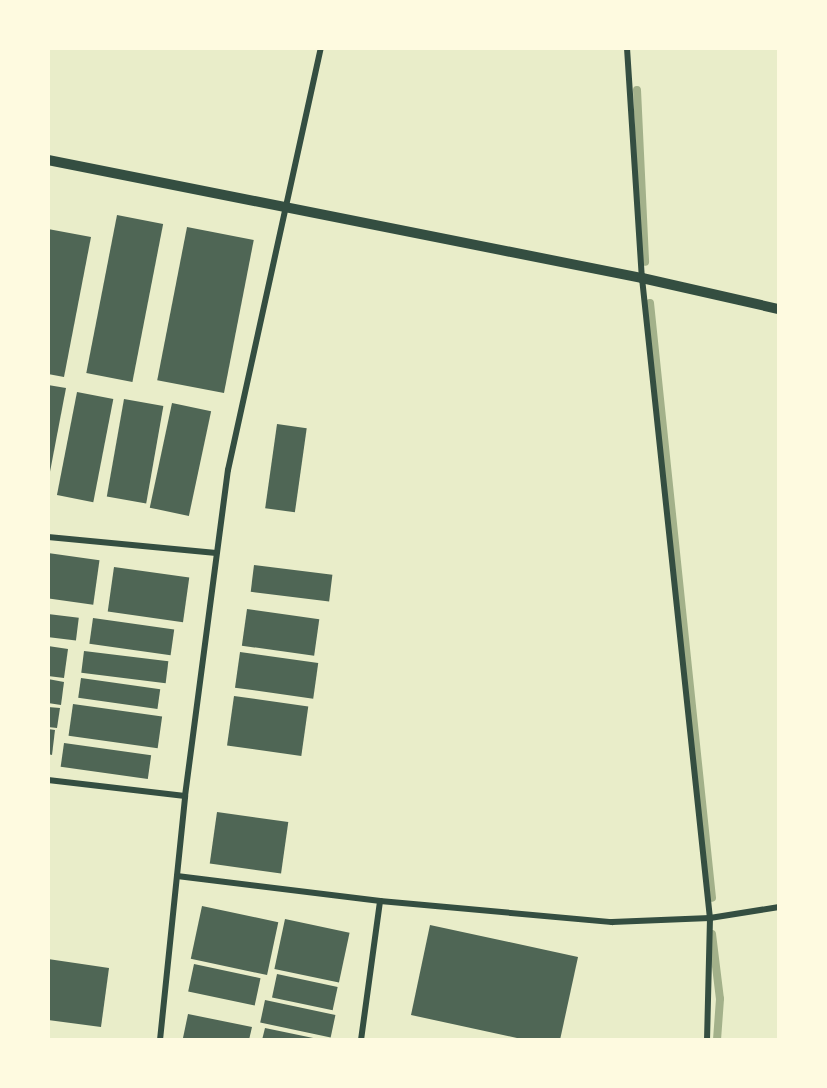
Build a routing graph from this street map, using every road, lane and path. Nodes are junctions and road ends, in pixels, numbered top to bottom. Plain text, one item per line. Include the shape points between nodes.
1 (321, 48) edge
2 (627, 48) edge
3 (48, 160) edge
4 (285, 207) junction
5 (642, 278) junction
6 (779, 309) edge
7 (48, 537) edge
8 (216, 553) junction
9 (48, 780) edge
10 (184, 796) junction
11 (177, 876) junction
12 (380, 901) junction
13 (779, 907) edge
14 (710, 918) junction
15 (160, 1040) edge
16 (361, 1040) edge
17 (707, 1040) edge

1 - 4 street
2 - 5 street
3 - 4 street
4 - 5 street
4 - 8 street via 228,470
5 - 6 street
5 - 14 street
7 - 8 street
8 - 10 street
9 - 10 street
10 - 11 street
11 - 12 street
11 - 15 street
12 - 14 street via 612,922
12 - 16 street
13 - 14 street
14 - 17 street

